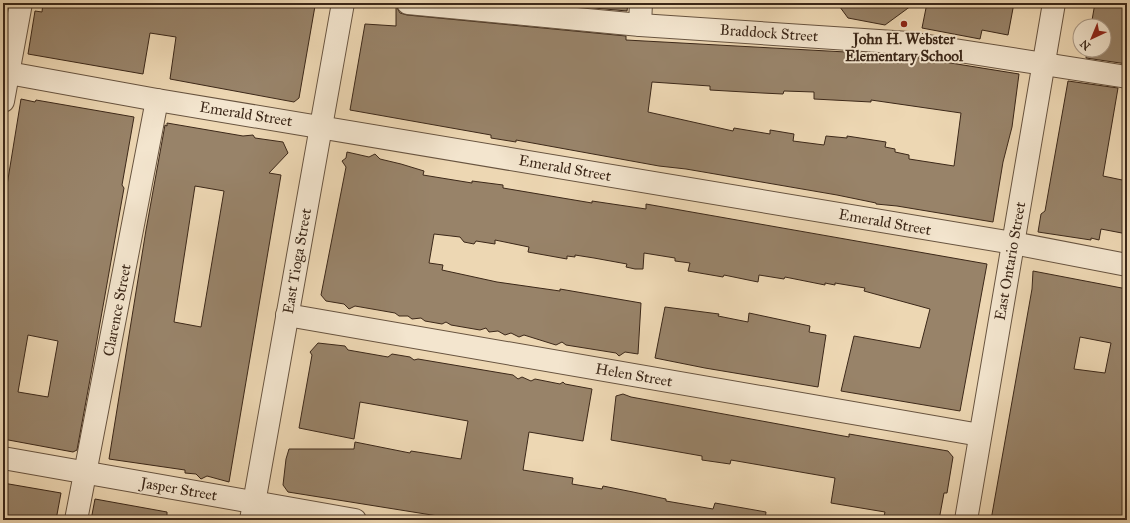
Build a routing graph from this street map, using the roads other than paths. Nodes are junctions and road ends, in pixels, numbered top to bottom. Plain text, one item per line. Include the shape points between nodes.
1 (20, 3) edge
2 (343, 3) edge
3 (408, 3) edge
4 (641, 3) edge
5 (1054, 3) edge
6 (640, 25) junction
7 (1044, 64) junction
8 (6, 72) edge
9 (1127, 77) edge
10 (157, 100) junction
11 (3, 101) edge
12 (321, 126) junction
13 (1013, 243) junction
14 (1127, 265) edge
15 (287, 315) junction
16 (980, 435) junction
17 (3, 458) edge
18 (86, 473) junction
19 (252, 511) edge
20 (76, 520) edge
21 (355, 520) edge
22 (966, 520) edge

1 - 8 street
2 - 12 street, East Tioga Street
3 - 6 street, Braddock Street
4 - 6 street
5 - 7 street, East Ontario Street
6 - 7 street, Braddock Street via 909,43
7 - 9 street, Braddock Street
7 - 13 street, East Ontario Street
8 - 10 street, Emerald Street
8 - 11 street
10 - 12 street, Emerald Street
10 - 18 street, Clarence Street
12 - 13 street, Emerald Street
12 - 15 street, East Tioga Street
13 - 14 street, Emerald Street
13 - 16 street, East Ontario Street
15 - 16 street, Helen Street
15 - 19 street, East Tioga Street
16 - 22 street, East Ontario Street
17 - 18 street, Jasper Street
18 - 19 street, Jasper Street
18 - 20 street, Clarence Street
19 - 21 street, Jasper Street

